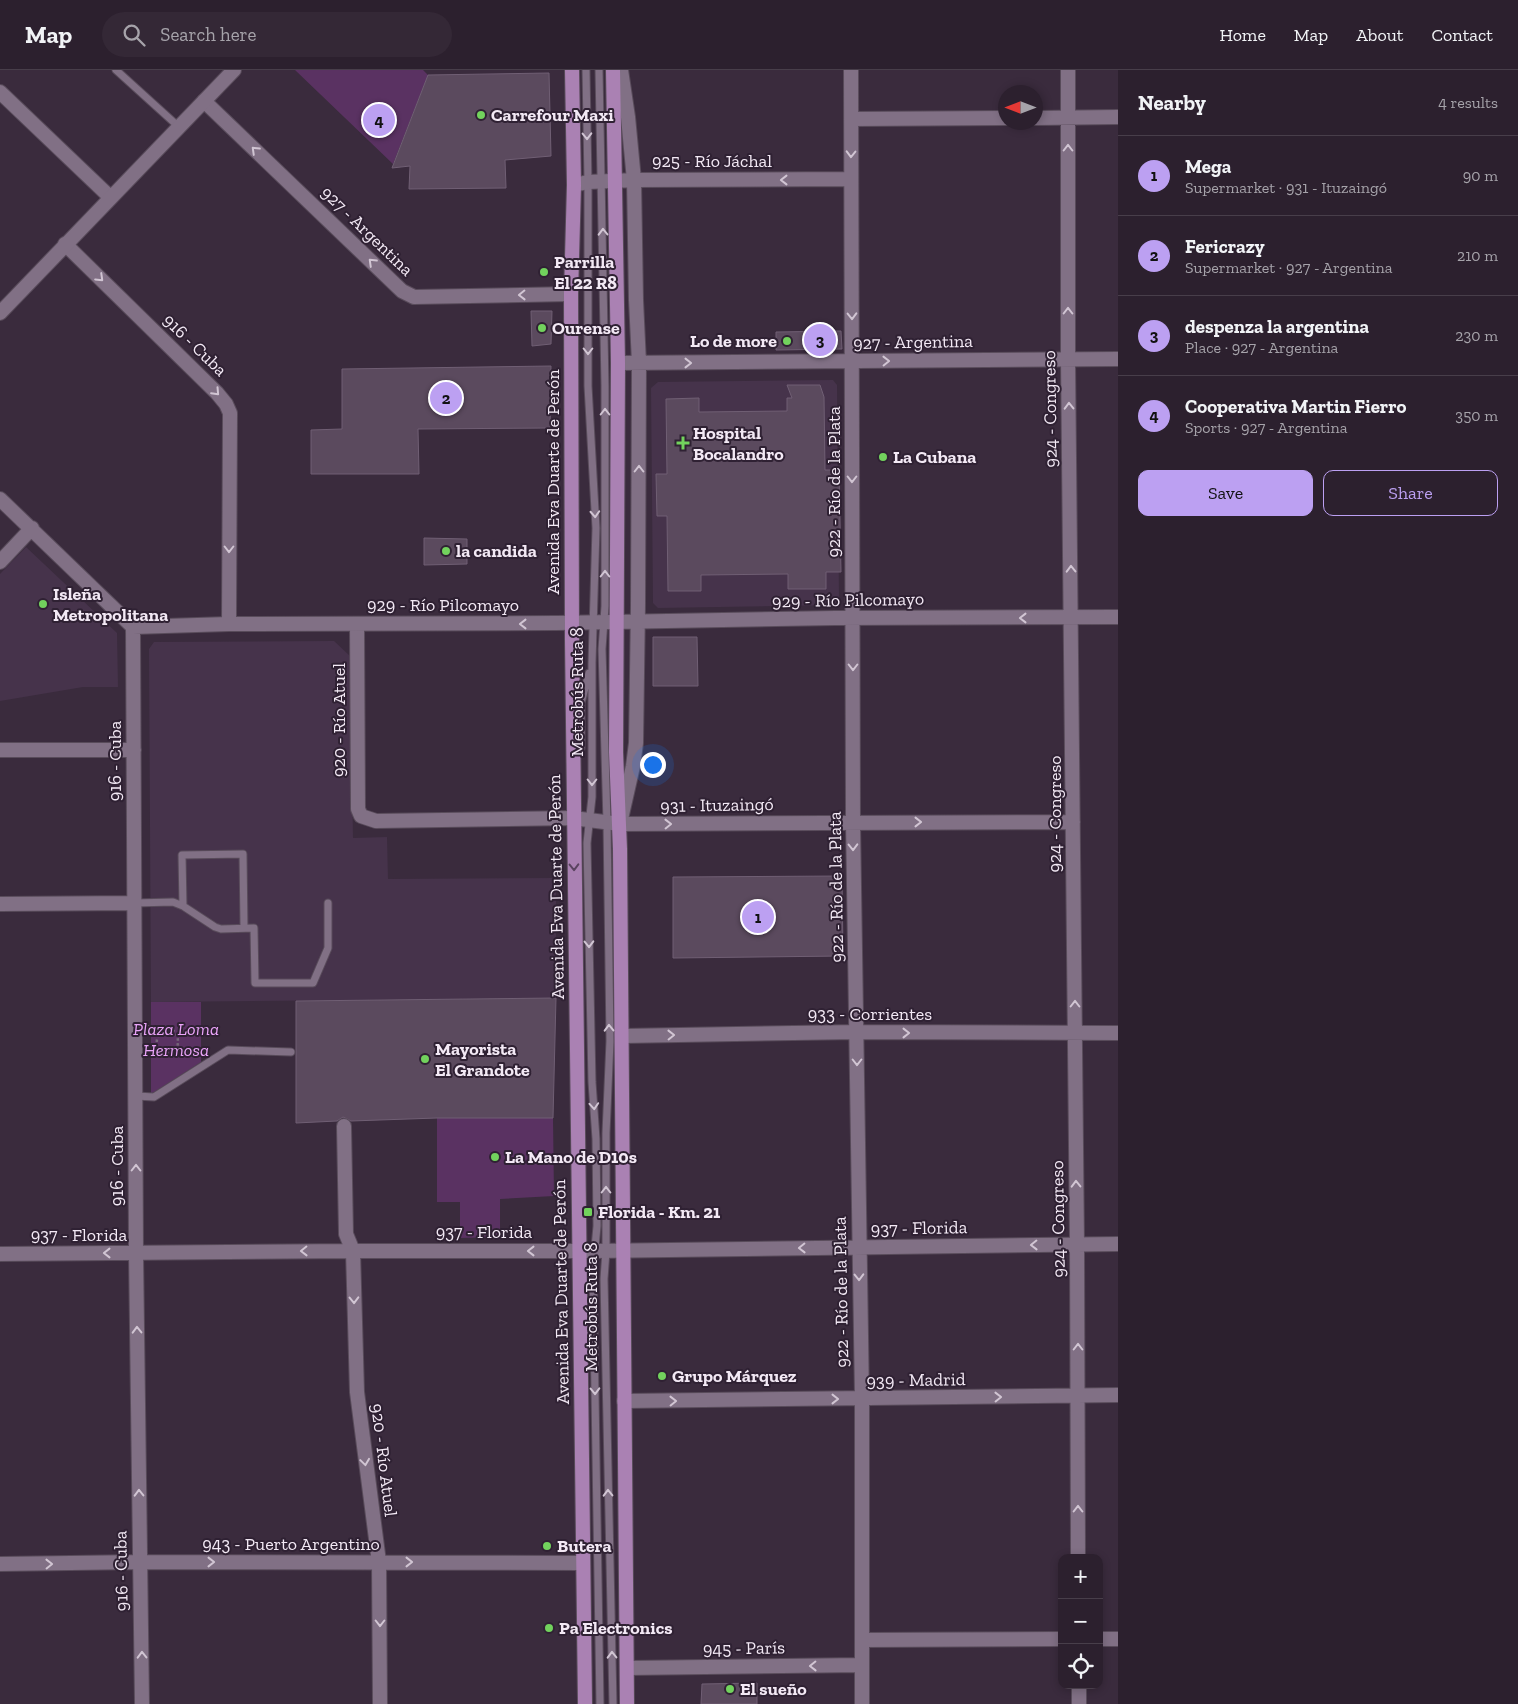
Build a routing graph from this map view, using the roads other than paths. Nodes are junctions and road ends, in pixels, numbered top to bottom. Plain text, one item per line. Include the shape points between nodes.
1 (116, 70) edge
2 (234, 70) edge
3 (572, 70) edge
4 (586, 70) edge
5 (599, 70) edge
6 (613, 70) edge
7 (621, 70) edge
8 (851, 70) edge
9 (1068, 70) edge
10 (0, 92) edge
11 (204, 101) junction
12 (1068, 117) junction
13 (1118, 117) edge
14 (998, 118) edge
15 (1043, 118) edge
16 (851, 119) junction
17 (179, 127) junction
18 (634, 180) junction
19 (850, 180) junction
20 (616, 181) junction
21 (595, 182) junction
22 (574, 185) junction
23 (110, 197) junction
24 (65, 244) junction
25 (570, 294) junction
26 (0, 313) edge
27 (1068, 359) junction
28 (1118, 359) edge
29 (852, 362) junction
30 (618, 363) junction
31 (639, 363) junction
32 (0, 498) edge
33 (32, 528) junction
34 (0, 562) edge
35 (1118, 617) edge
36 (852, 618) junction
37 (1072, 618) junction
38 (572, 623) junction
39 (604, 623) junction
40 (637, 623) junction
41 (229, 624) junction
42 (357, 624) junction
43 (133, 627) junction
44 (592, 663) junction
45 (573, 719) junction
46 (581, 748) junction
47 (0, 750) edge
48 (134, 750) junction
49 (361, 816) joint
50 (582, 819) junction
51 (853, 822) junction
52 (1074, 822) junction
53 (613, 823) junction
54 (135, 902) junction
55 (328, 903) dead end
56 (0, 904) edge
57 (183, 906) junction
58 (244, 928) junction
59 (857, 1032) junction
60 (1118, 1033) edge
61 (1075, 1034) junction
62 (622, 1036) junction
63 (291, 1052) dead end
64 (136, 1096) junction
65 (344, 1126) dead end
66 (1077, 1244) junction
67 (1118, 1244) edge
68 (859, 1247) junction
69 (580, 1250) junction
70 (622, 1250) junction
71 (353, 1251) junction
72 (600, 1251) junction
73 (136, 1253) junction
74 (0, 1254) edge
75 (1118, 1395) edge
76 (1078, 1396) junction
77 (862, 1399) junction
78 (624, 1402) junction
79 (1078, 1554) edge
80 (140, 1562) junction
81 (379, 1562) junction
82 (583, 1563) junction
83 (0, 1564) edge
84 (1058, 1639) edge
85 (1103, 1639) edge
86 (1118, 1639) edge
87 (862, 1640) junction
88 (862, 1665) junction
89 (627, 1668) junction
90 (1078, 1689) edge
91 (142, 1704) edge
92 (380, 1704) edge
93 (585, 1704) edge
94 (600, 1704) edge
95 (613, 1704) edge
96 (627, 1704) edge
97 (862, 1704) edge
98 (1079, 1704) edge

1 - 17 lane
2 - 11 street
3 - 22 main road, Avenida Eva Duarte de Perón
4 -> 21 lane, Metrobús Ruta 8
5 - 21 lane, Metrobús Ruta 8
6 - 20 main road
7 - 18 street
8 - 16 street, 922 - Río de la Plata
9 - 12 street, 924 - Congreso
10 - 23 street
11 - 17 street
25 -> 11 street, 927 - Argentina via 414,297 402,291
12 - 13 street
12 - 15 street
27 -> 12 street, 924 - Congreso
14 - 16 street
16 -> 19 street, 922 - Río de la Plata
17 - 23 street
19 -> 18 street, 925 - Río Jáchal
18 - 20 street, 925 - Río Jáchal
18 - 31 street
19 -> 29 street, 922 - Río de la Plata
20 - 21 street, 925 - Río Jáchal
20 - 30 main road
21 - 22 street, 925 - Río Jáchal
39 -> 21 lane, Metrobús Ruta 8 via 605,386
21 -> 39 lane, Metrobús Ruta 8 via 588,386
22 - 25 main road, Avenida Eva Duarte de Perón
23 - 24 street
24 - 26 street
24 -> 41 street, 916 - Cuba via 217,393 230,413
25 - 38 main road, Avenida Eva Duarte de Perón
27 - 28 street, 927 - Argentina
29 -> 27 street, 927 - Argentina
37 -> 27 street, 924 - Congreso
31 -> 29 street, 927 - Argentina
29 -> 36 street, 922 - Río de la Plata
30 - 31 street, 927 - Argentina
30 - 39 main road
40 -> 31 street
32 - 33 street
33 - 34 street
33 - 43 street
35 - 37 street, 929 - Río Pilcomayo
37 -> 36 street, 929 - Río Pilcomayo
36 - 40 street, 929 - Río Pilcomayo
36 -> 51 street, 922 - Río de la Plata
37 - 52 street, 924 - Congreso
38 - 39 street, 929 - Río Pilcomayo
38 -> 42 street, 929 - Río Pilcomayo
38 - 45 main road, Avenida Eva Duarte de Perón
39 - 40 street, 929 - Río Pilcomayo
39 - 44 lane, Metrobús Ruta 8
39 - 53 main road via 616,752
40 - 53 street via 636,743 633,766
41 - 42 street, 929 - Río Pilcomayo
41 - 43 street, 929 - Río Pilcomayo
42 - 49 street, 920 - Río Atuel via 358,808
43 - 48 street, 916 - Cuba
44 - 46 lane via 581,703
44 -> 50 lane, Metrobús Ruta 8 via 592,797
45 - 46 main road
45 - 50 main road, Avenida Eva Duarte de Perón
46 - 50 main road
47 - 48 street
48 - 54 street, 916 - Cuba
49 - 50 street, 931 - Ituzaingó via 376,821
50 - 53 street, 931 - Ituzaingó
50 -> 69 main road, Avenida Eva Duarte de Perón
50 -> 72 lane, Metrobús Ruta 8 via 587,843
51 -> 52 street, 931 - Ituzaingó
53 -> 51 street, 931 - Ituzaingó
51 -> 59 street, 922 - Río de la Plata
61 -> 52 street, 924 - Congreso
53 - 62 main road
72 -> 53 lane, Metrobús Ruta 8 via 610,1041
54 - 56 street
54 - 57 lane via 173,902
54 - 64 street, 916 - Cuba
55 - 58 lane via 328,948 313,983 255,983 254,928
57 - 58 lane via 215,927
57 - 58 lane via 182,855 243,854
59 -> 61 street, 933 - Corrientes
62 -> 59 street, 933 - Corrientes
59 -> 68 street, 922 - Río de la Plata
60 - 61 street, 933 - Corrientes
66 -> 61 street, 924 - Congreso
62 - 70 main road
63 - 64 lane via 228,1050 154,1097
73 -> 64 street, 916 - Cuba
65 - 71 street, 920 - Río Atuel via 346,1234
66 - 67 street, 937 - Florida
66 -> 68 street, 937 - Florida
76 -> 66 street, 924 - Congreso
68 -> 70 street, 937 - Florida
68 -> 77 street, 922 - Río de la Plata
69 -> 71 street, 937 - Florida
69 - 72 street, 937 - Florida
69 - 82 main road, Avenida Eva Duarte de Perón
70 - 72 street, 937 - Florida
70 - 78 main road
71 -> 73 street, 937 - Florida
71 -> 81 street, 920 - Río Atuel via 357,1398
72 -> 94 lane, Metrobús Ruta 8 via 596,1545
95 -> 72 lane, Metrobús Ruta 8 via 604,1289
73 -> 74 street, 937 - Florida
80 -> 73 street, 916 - Cuba
75 - 76 street, 939 - Madrid
77 -> 76 street, 939 - Madrid
79 -> 76 street, 924 - Congreso
78 -> 77 street, 939 - Madrid
77 - 87 street, 922 - Río de la Plata
78 - 89 main road
80 -> 81 street, 943 - Puerto Argentino
83 -> 80 street, 943 - Puerto Argentino
91 -> 80 street, 916 - Cuba
81 -> 82 street, 943 - Puerto Argentino
81 -> 92 street, 920 - Río Atuel
82 - 93 main road, Avenida Eva Duarte de Perón
84 - 87 street
85 - 86 street
87 - 88 street, 922 - Río de la Plata
88 -> 89 street, 945 - París
88 - 97 street, 922 - Río de la Plata
89 - 96 main road
90 - 98 street

